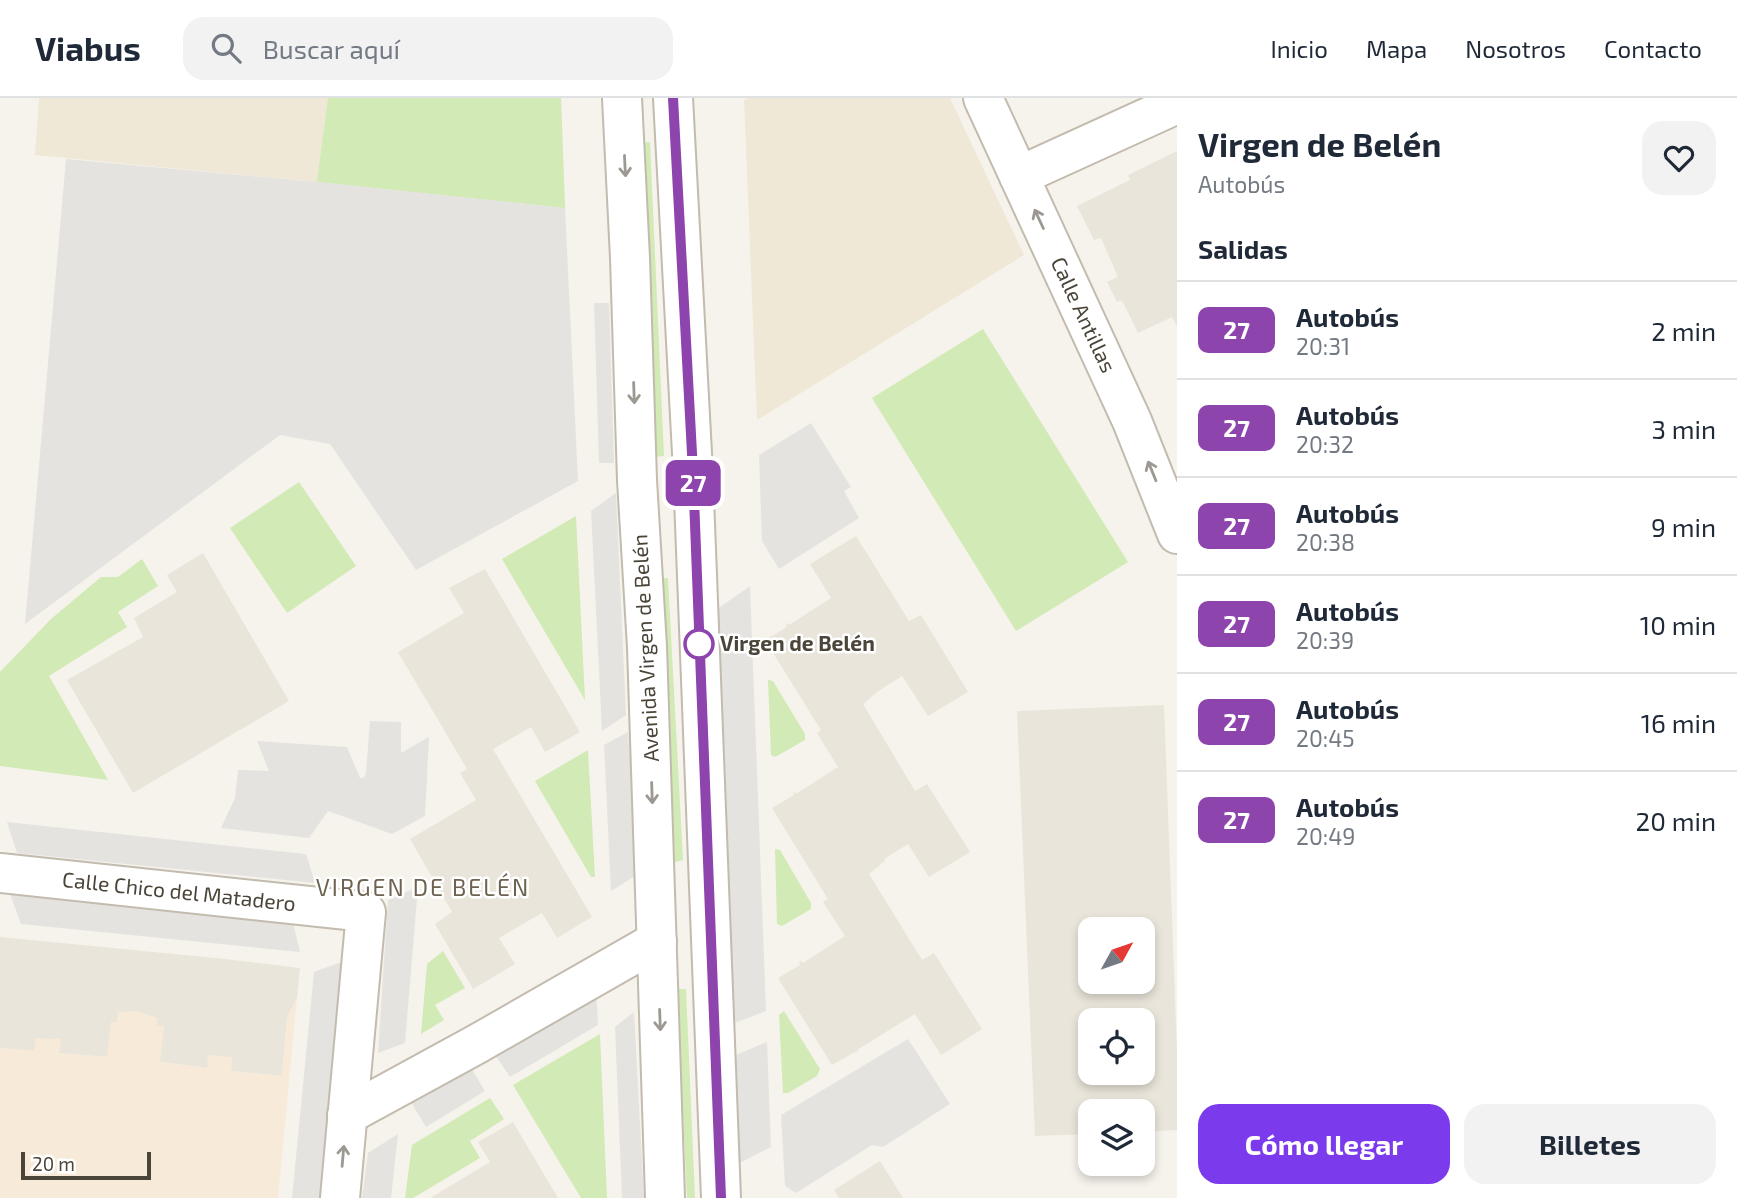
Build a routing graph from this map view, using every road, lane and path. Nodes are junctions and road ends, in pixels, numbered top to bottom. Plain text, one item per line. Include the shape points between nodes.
1 (622, 98) edge
2 (673, 98) edge
3 (983, 98) edge
4 (1177, 104) edge
5 (1019, 176) junction
6 (1177, 534) edge
7 (0, 873) edge
8 (657, 941) junction
9 (347, 1115) junction
10 (340, 1198) edge
11 (665, 1198) edge
12 (721, 1198) edge

1 -> 8 street, Avenida Virgen de Belén
2 - 12 street via 693,472
3 - 5 street, Calle Antillas
4 - 5 street
6 -> 5 street, Calle Antillas via 1132,421
7 - 9 street, Calle Chico del Matadero via 366,912
8 - 9 street
8 -> 11 street, Avenida Virgen de Belén
10 -> 9 street, Calle Chico del Matadero

